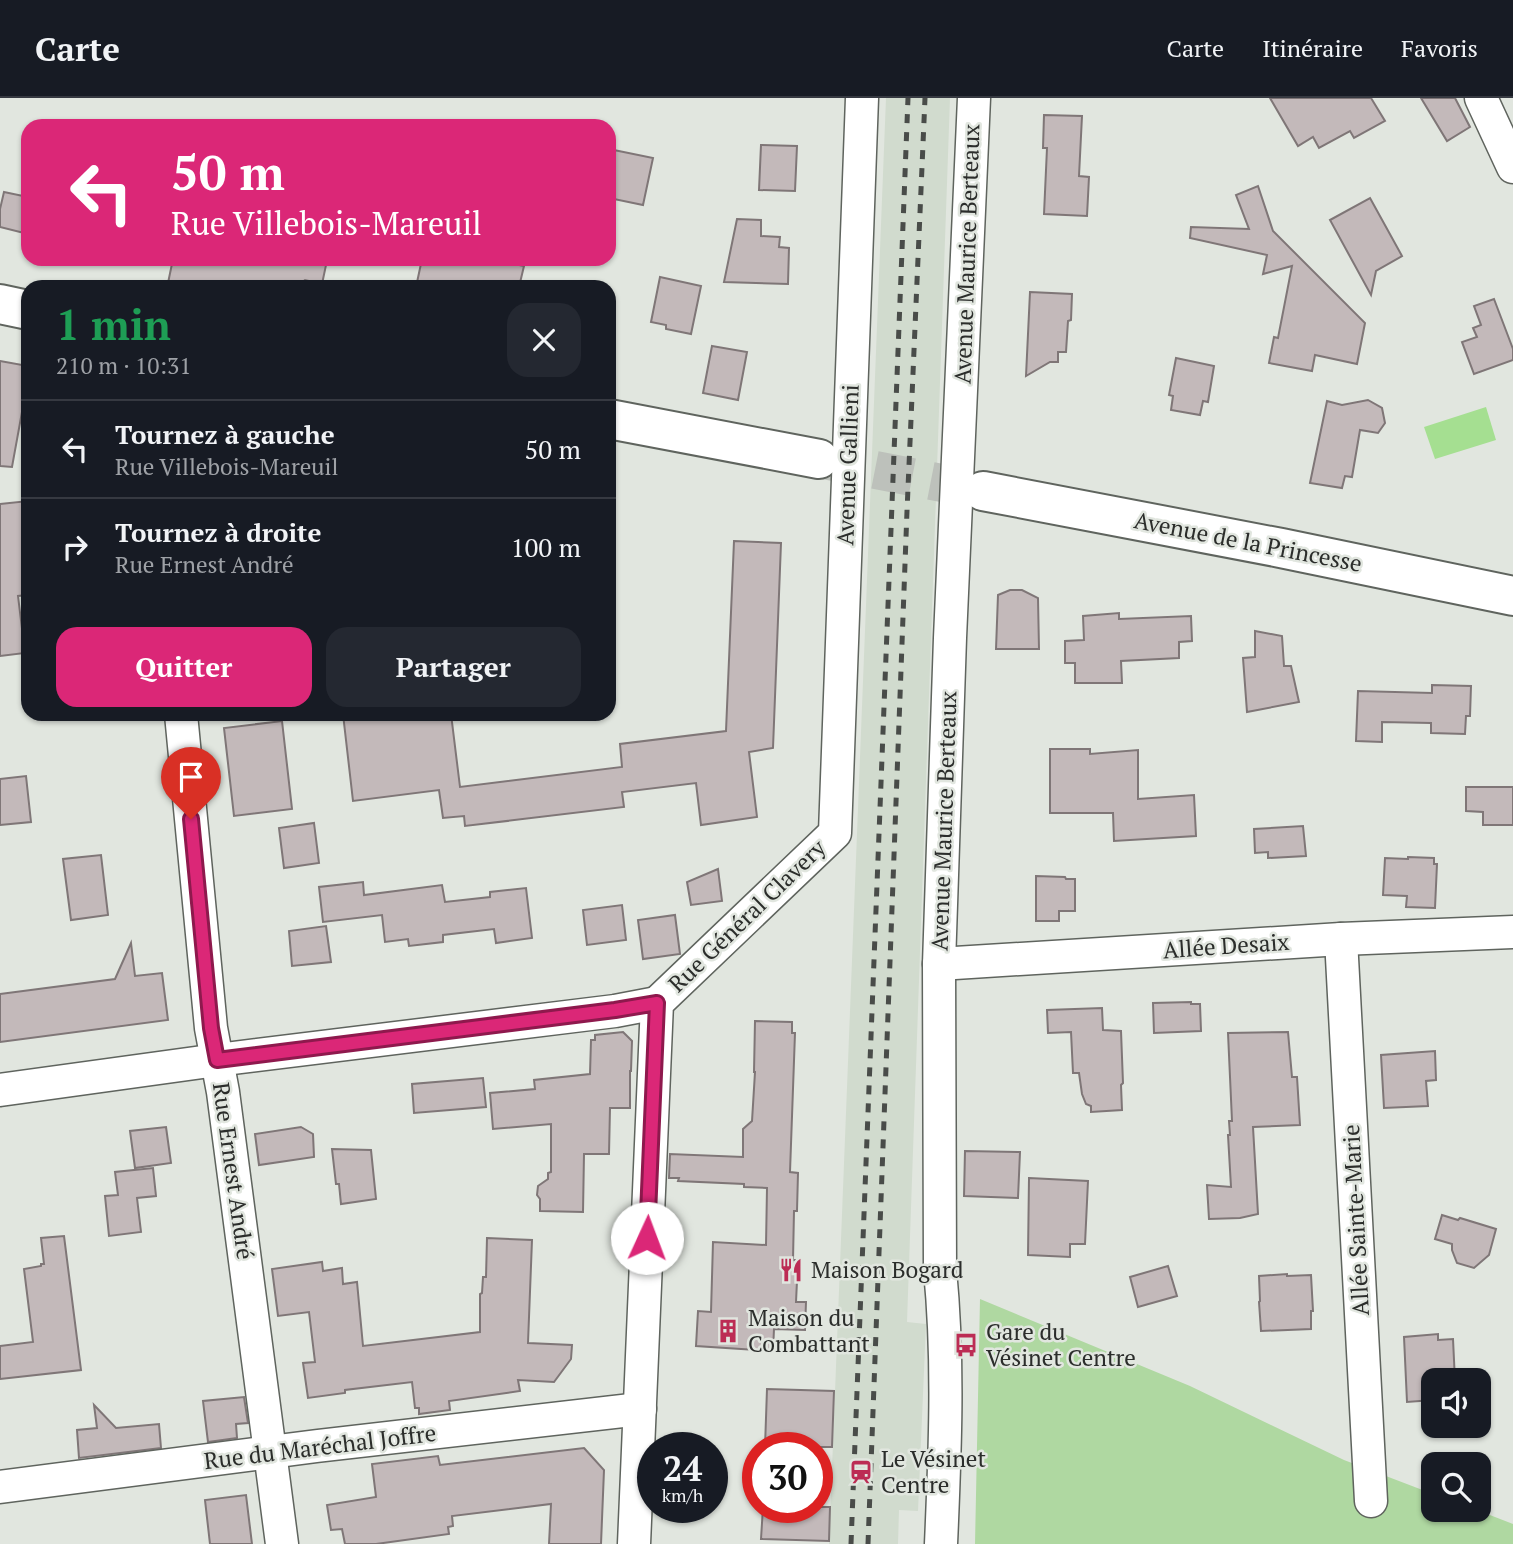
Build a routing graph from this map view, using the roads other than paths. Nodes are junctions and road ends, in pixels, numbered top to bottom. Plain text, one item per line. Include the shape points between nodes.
1 (862, 98) edge
2 (974, 98) edge
3 (1480, 98) edge
4 (1513, 167) edge
5 (0, 304) edge
6 (21, 308) edge
7 (616, 420) edge
8 (819, 459) tunnel mouth
9 (983, 491) tunnel mouth
10 (1513, 596) edge
11 (182, 721) edge
12 (835, 833) joint
13 (1513, 932) edge
14 (1341, 939) junction
15 (939, 964) junction
16 (657, 1003) junction
17 (217, 1060) junction
18 (0, 1090) edge
19 (640, 1409) junction
20 (269, 1453) junction
21 (0, 1488) edge
22 (1371, 1501) dead end
23 (282, 1544) edge
24 (634, 1544) edge
25 (941, 1544) edge

1 - 12 street, Avenue Gallieni
2 - 15 street, Avenue Maurice Berteaux
3 - 4 street
5 - 6 street
7 - 8 street
9 - 10 street, Avenue de la Princesse
11 - 17 street, Rue Ernest André
12 - 16 street, Rue Général Clavery
13 - 14 street, Allée Desaix
14 - 15 street, Allée Desaix
14 - 22 street, Allée Sainte-Marie
15 - 25 street, Avenue Maurice Berteaux via 940,1270 945,1363
16 - 17 street
16 - 19 street, Rue Général Clavery
17 - 18 street
17 - 20 street, Rue Ernest André
19 - 20 street, Rue du Maréchal Joffre
19 - 24 street, Rue Général Clavery
20 - 21 street, Rue du Maréchal Joffre
20 - 23 street, Rue Ernest André

